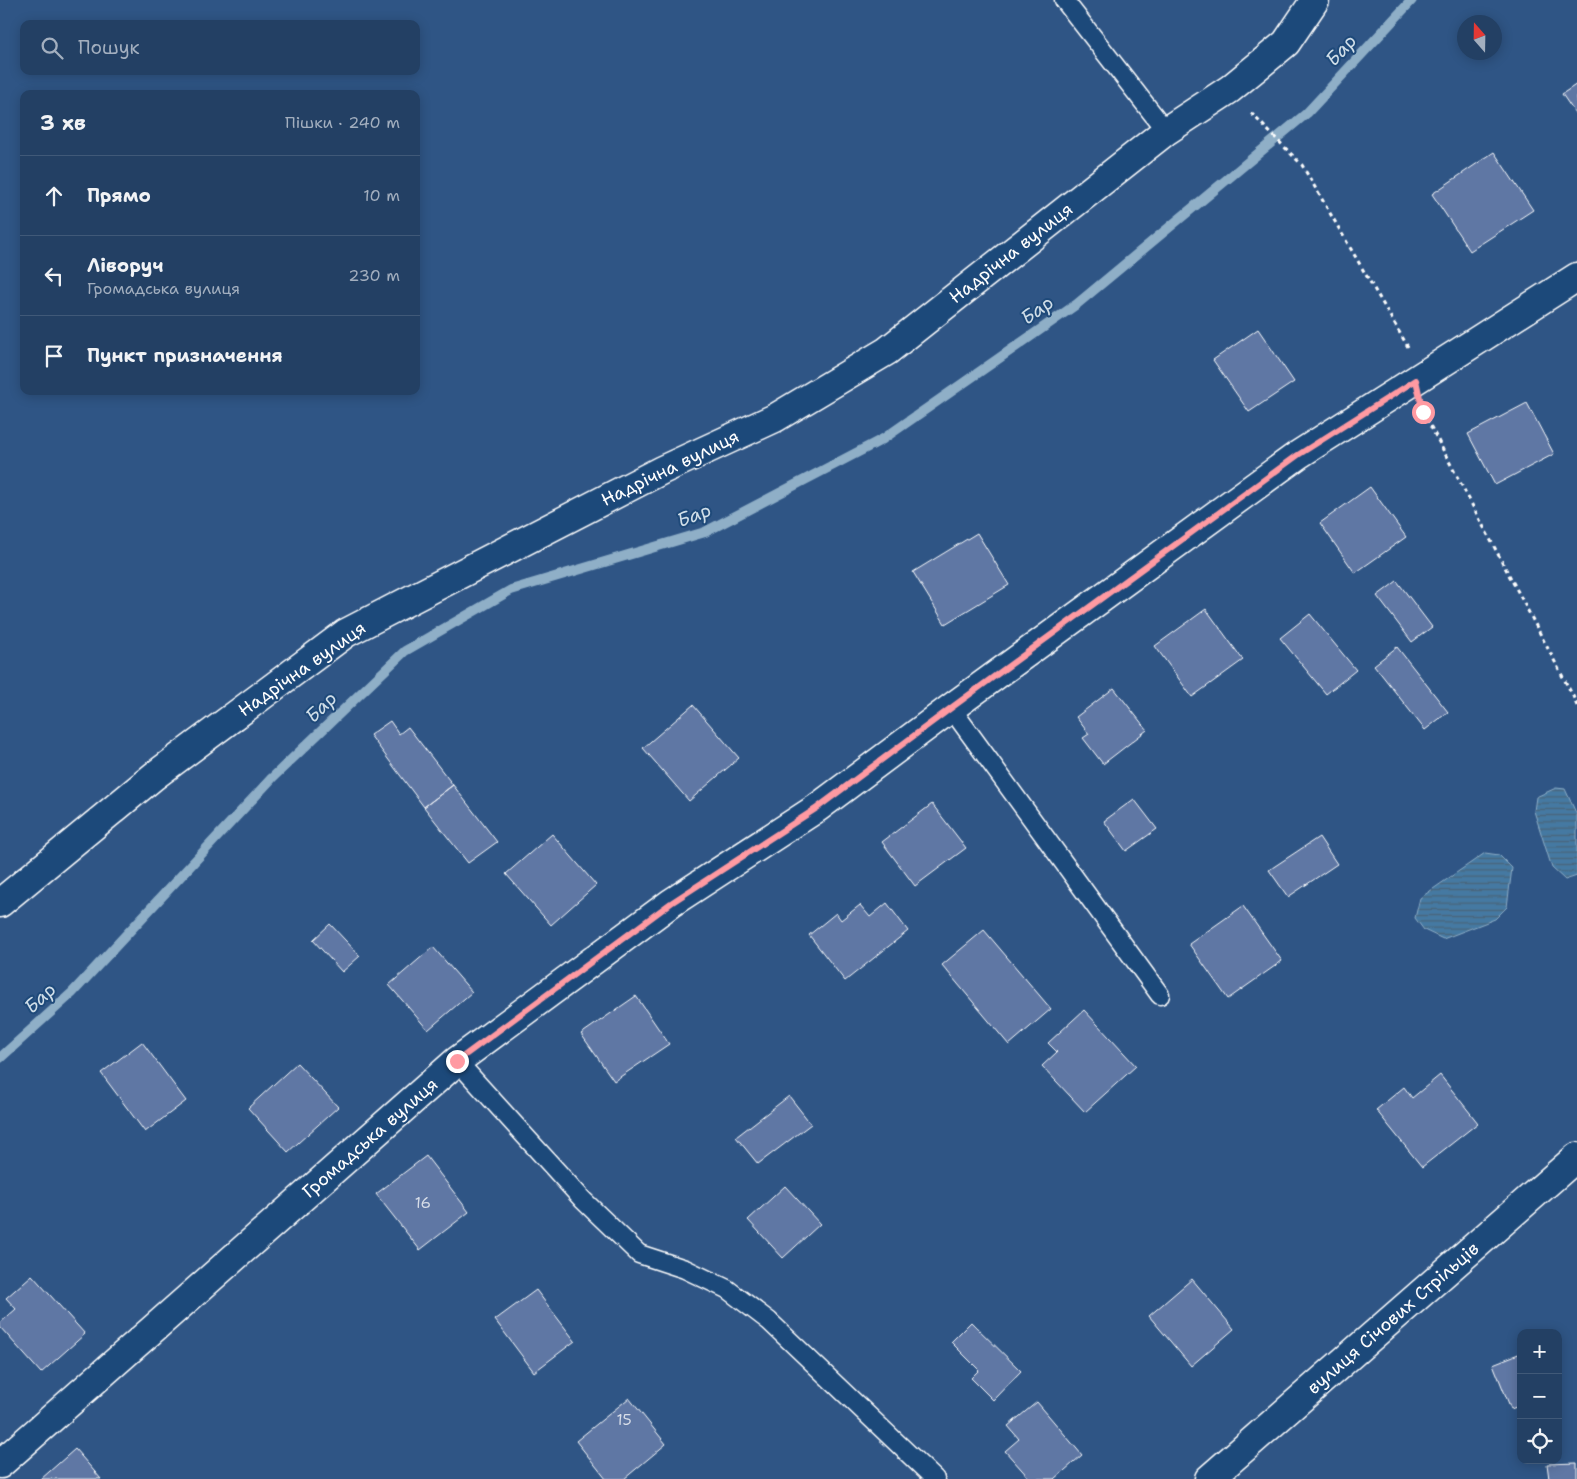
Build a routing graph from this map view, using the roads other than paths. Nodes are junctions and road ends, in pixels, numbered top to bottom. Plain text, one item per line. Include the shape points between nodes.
1 (1064, 0) edge
2 (1315, 0) edge
3 (1166, 131) junction
4 (1577, 277) edge
5 (951, 708) junction
6 (0, 904) edge
7 (1160, 996) dead end
8 (457, 1061) junction
9 (1577, 1157) edge
10 (0, 1464) edge
11 (934, 1479) edge
12 (1209, 1479) edge

1 - 3 lane
2 - 3 street, Надрічна вулиця via 1286,43 1230,89
3 - 6 street, Надрічна вулиця via 878,356 776,418 662,470 346,633 154,776
4 - 5 street, Громадська вулиця via 1298,455
5 - 7 lane
5 - 8 street, Громадська вулиця via 817,808 671,903
8 - 10 street, Громадська вулиця
8 - 11 lane via 583,1200 639,1254 685,1269 734,1294 769,1321
9 - 12 street, вулиця Січових Стрільців

